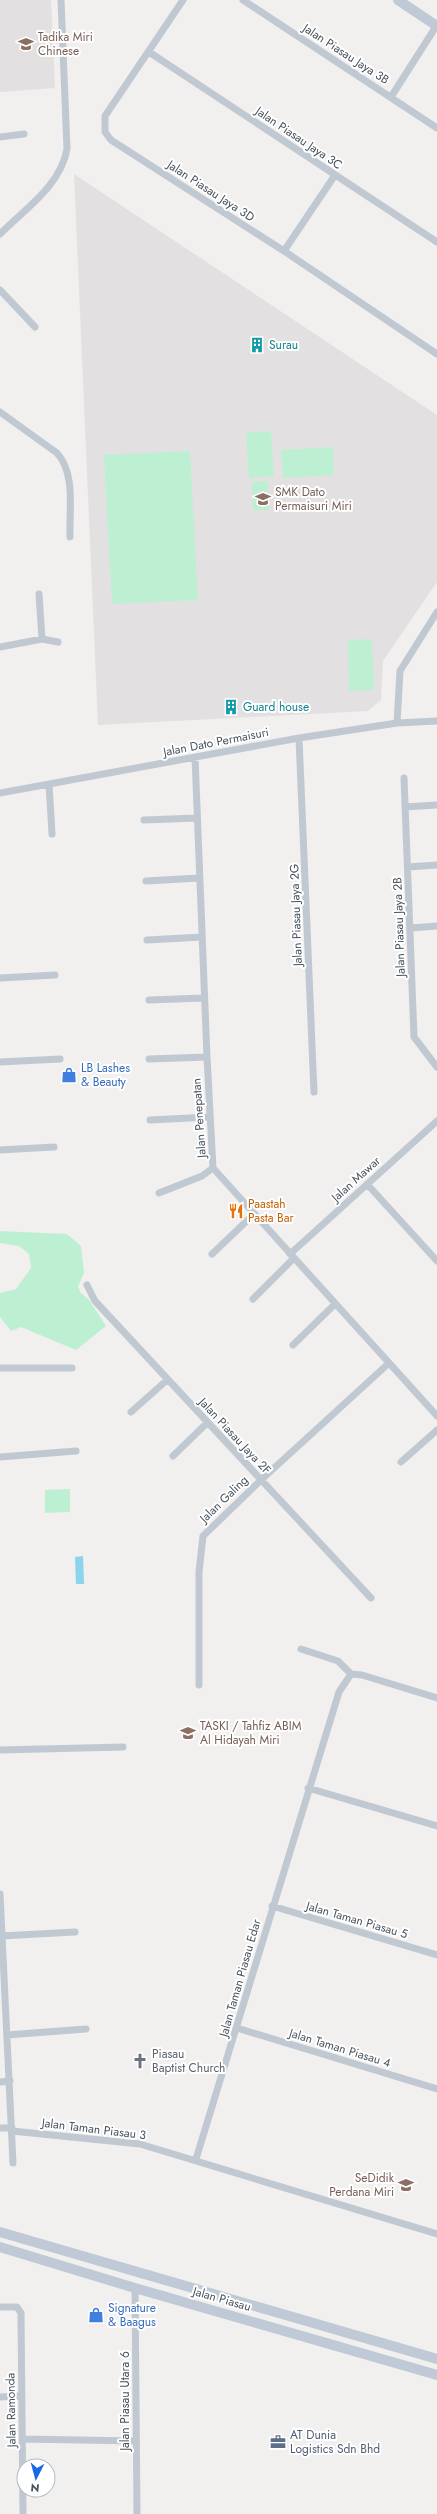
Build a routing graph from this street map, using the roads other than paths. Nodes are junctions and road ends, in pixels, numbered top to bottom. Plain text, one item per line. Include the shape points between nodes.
1 (61, 0) edge
2 (183, 0) edge
3 (243, 0) edge
4 (398, 0) edge
5 (437, 26) edge
6 (149, 52) junction
7 (391, 97) junction
8 (437, 128) edge
9 (24, 134) dead end
10 (0, 137) edge
11 (334, 175) junction
12 (0, 234) edge
13 (437, 242) edge
14 (284, 251) junction
15 (0, 290) edge
16 (35, 327) dead end
17 (437, 354) edge
18 (0, 412) edge
19 (70, 537) dead end
20 (39, 594) dead end
21 (437, 612) edge
22 (42, 639) junction
23 (58, 642) dead end
24 (0, 647) edge
25 (437, 721) edge
26 (397, 723) junction
27 (299, 738) junction
28 (195, 757) junction
29 (404, 778) dead end
30 (49, 784) junction
31 (0, 793) edge
32 (437, 805) edge
33 (405, 807) junction
34 (197, 818) junction
35 (144, 820) dead end
36 (52, 834) dead end
37 (437, 865) edge
38 (408, 867) junction
39 (200, 878) junction
40 (146, 881) dead end
41 (437, 926) edge
42 (410, 928) junction
43 (202, 937) junction
44 (148, 940) dead end
45 (55, 975) dead end
46 (0, 978) edge
47 (204, 998) junction
48 (149, 1000) dead end
49 (207, 1057) junction
50 (60, 1059) dead end
51 (149, 1060) dead end
52 (0, 1062) edge
53 (437, 1067) edge
54 (314, 1092) dead end
55 (210, 1117) junction
56 (150, 1120) dead end
57 (437, 1121) edge
58 (54, 1147) dead end
59 (0, 1150) edge
60 (213, 1168) junction
61 (367, 1184) junction
62 (159, 1194) dead end
63 (254, 1214) junction
64 (212, 1254) dead end
65 (292, 1256) junction
66 (437, 1261) edge
67 (87, 1285) dead end
68 (253, 1300) dead end
69 (335, 1304) junction
70 (293, 1345) dead end
71 (389, 1363) junction
72 (0, 1368) edge
73 (72, 1368) dead end
74 (167, 1380) junction
75 (131, 1412) dead end
76 (437, 1416) edge
77 (207, 1423) junction
78 (437, 1430) edge
79 (76, 1451) dead end
80 (173, 1456) dead end
81 (0, 1457) edge
82 (401, 1462) dead end
83 (260, 1480) junction
84 (371, 1598) dead end
85 (301, 1649) dead end
86 (351, 1674) junction
87 (199, 1685) dead end
88 (437, 1698) edge
89 (122, 1747) dead end
90 (0, 1750) edge
91 (308, 1788) junction
92 (437, 1826) edge
93 (0, 1896) edge
94 (272, 1906) junction
95 (75, 1932) dead end
96 (2, 1936) junction
97 (437, 1955) edge
98 (2, 1983) edge
99 (237, 2028) junction
100 (86, 2029) dead end
101 (7, 2035) junction
102 (10, 2081) junction
103 (0, 2082) edge
104 (437, 2089) edge
105 (0, 2128) edge
106 (12, 2129) junction
107 (196, 2159) junction
108 (13, 2163) dead end
109 (0, 2232) edge
110 (437, 2234) edge
111 (0, 2247) edge
112 (135, 2288) junction
113 (0, 2307) edge
114 (362, 2337) junction
115 (358, 2352) junction
116 (437, 2359) edge
117 (437, 2375) edge
118 (22, 2396) junction
119 (0, 2397) edge
120 (22, 2439) junction
121 (136, 2441) junction
122 (23, 2514) edge
123 (137, 2514) edge

1 - 12 street via 67,149 65,160 55,180
2 - 6 street, Jalan Piasau Jaya 3D
3 - 7 street, Jalan Piasau Jaya 3B
4 - 5 street
5 - 7 street
6 - 11 street, Jalan Piasau Jaya 3C
6 - 14 street, Jalan Piasau Jaya 3D via 105,116 105,132 111,140
7 - 8 street, Jalan Piasau Jaya 3B
9 - 10 street
11 - 13 street, Jalan Piasau Jaya 3C
11 - 14 street
14 - 17 street, Jalan Piasau Jaya 3D
15 - 16 street
18 - 19 street via 57,453 64,461 68,471
20 - 22 street
21 - 26 street via 400,671
22 - 23 street
22 - 24 street
25 - 26 street, Jalan Dato Permaisuri
26 - 27 street, Jalan Dato Permaisuri
27 - 28 street, Jalan Dato Permaisuri
27 - 54 street, Jalan Piasau Jaya 2G
28 - 30 street, Jalan Dato Permaisuri
28 - 34 street, Jalan Penepatan
29 - 33 street, Jalan Piasau Jaya 2B
30 - 31 street, Jalan Dato Permaisuri
30 - 36 street
32 - 33 street
33 - 38 street, Jalan Piasau Jaya 2B
34 - 35 street
34 - 39 street, Jalan Penepatan
37 - 38 street
38 - 42 street, Jalan Piasau Jaya 2B
39 - 40 street
39 - 43 street, Jalan Penepatan
41 - 42 street
42 - 53 street, Jalan Piasau Jaya 2B via 414,1037
43 - 44 street
43 - 47 street, Jalan Penepatan
45 - 46 street
47 - 48 street
47 - 49 street, Jalan Penepatan
49 - 51 street
49 - 55 street, Jalan Penepatan
50 - 52 street
55 - 56 street
55 - 60 street, Jalan Penepatan
57 - 61 street, Jalan Mawar
58 - 59 street
60 - 62 street via 202,1176
60 - 63 street, Jalan Penepatan
61 - 65 street, Jalan Mawar
61 - 66 street
63 - 64 street
63 - 65 street, Jalan Penepatan
65 - 68 street, Jalan Mawar
65 - 69 street, Jalan Penepatan
67 - 74 street, Jalan Piasau Jaya 2F via 95,1300
69 - 70 street
69 - 71 street, Jalan Penepatan
71 - 76 street, Jalan Penepatan
71 - 83 street, Jalan Galing
72 - 73 street
74 - 75 street
74 - 77 street, Jalan Piasau Jaya 2F
77 - 80 street
77 - 83 street, Jalan Piasau Jaya 2F
78 - 82 street
79 - 81 street
83 - 84 street, Jalan Piasau Jaya 2F
83 - 87 street, Jalan Galing via 203,1536 199,1572
85 - 86 street via 338,1661
86 - 88 street
86 - 91 street, Jalan Taman Piasau Edar via 339,1692
89 - 90 street
91 - 92 street
91 - 94 street, Jalan Taman Piasau Edar
93 - 96 street
94 - 97 street, Jalan Taman Piasau 5
94 - 99 street, Jalan Taman Piasau Edar
95 - 96 street
96 - 98 street
98 - 101 street
99 - 104 street, Jalan Taman Piasau 4
99 - 107 street, Jalan Taman Piasau Edar
100 - 101 street
101 - 102 street
102 - 103 street
102 - 106 street
105 - 106 street, Jalan Taman Piasau 3
106 - 107 street, Jalan Taman Piasau 3 via 140,2144
106 - 108 street
107 - 110 street
109 - 114 street, Jalan Piasau
111 - 112 street, Jalan Piasau
112 - 115 street, Jalan Piasau
112 - 121 street, Jalan Piasau Utara 6
113 - 118 street, Jalan Ramonda via 17,2307 21,2313
114 - 115 street
114 - 116 street, Jalan Piasau
115 - 117 street, Jalan Piasau
118 - 119 street
118 - 120 street, Jalan Ramonda
120 - 121 street
120 - 122 street, Jalan Ramonda
121 - 123 street, Jalan Piasau Utara 6

